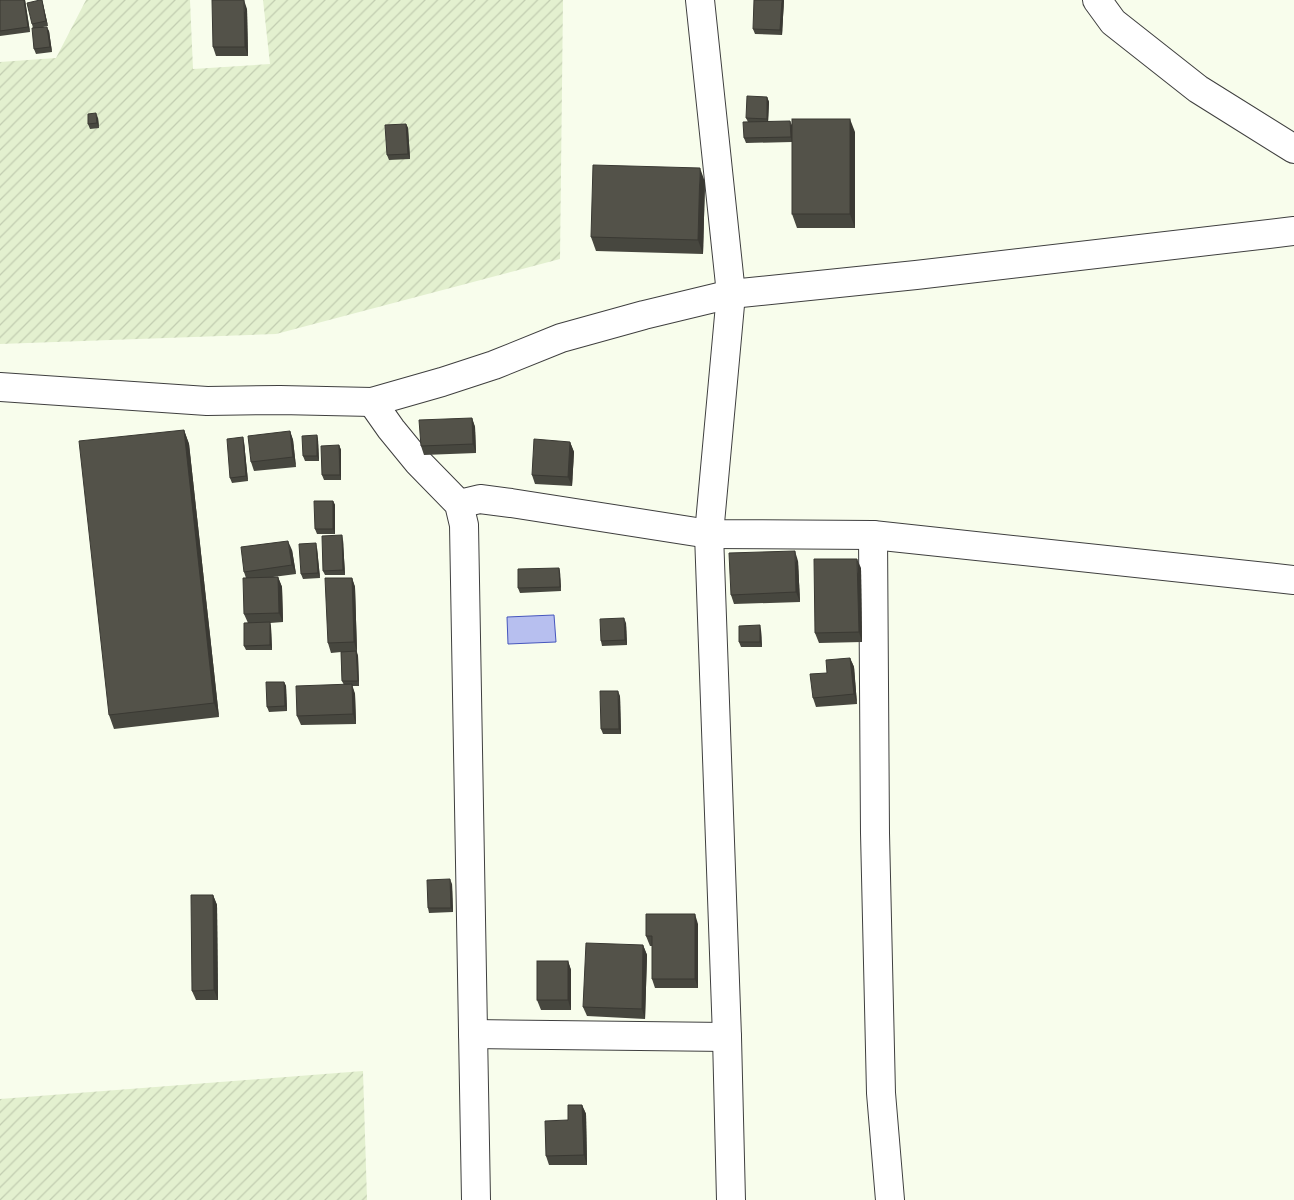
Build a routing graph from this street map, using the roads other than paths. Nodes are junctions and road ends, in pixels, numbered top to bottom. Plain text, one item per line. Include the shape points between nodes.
1 (700, 0) edge
2 (1097, 0) edge
3 (1294, 149) edge
4 (1294, 231) edge
5 (730, 294) junction
6 (0, 387) edge
7 (372, 402) junction
8 (459, 504) junction
9 (709, 534) junction
10 (873, 535) junction
11 (1294, 580) edge
12 (473, 1034) junction
13 (727, 1037) junction
14 (476, 1200) edge
15 (731, 1200) edge
16 (890, 1200) edge

1 - 5 street
2 - 3 street via 1113,22 1198,89
4 - 5 street
5 - 7 street via 561,338 451,380
5 - 9 street
6 - 7 street via 207,401
7 - 8 street via 418,462
8 - 9 street via 480,500 503,502
8 - 12 street via 464,525
9 - 10 street
9 - 13 street
10 - 11 street
10 - 16 street via 881,1093
12 - 13 street
12 - 14 street
13 - 15 street

